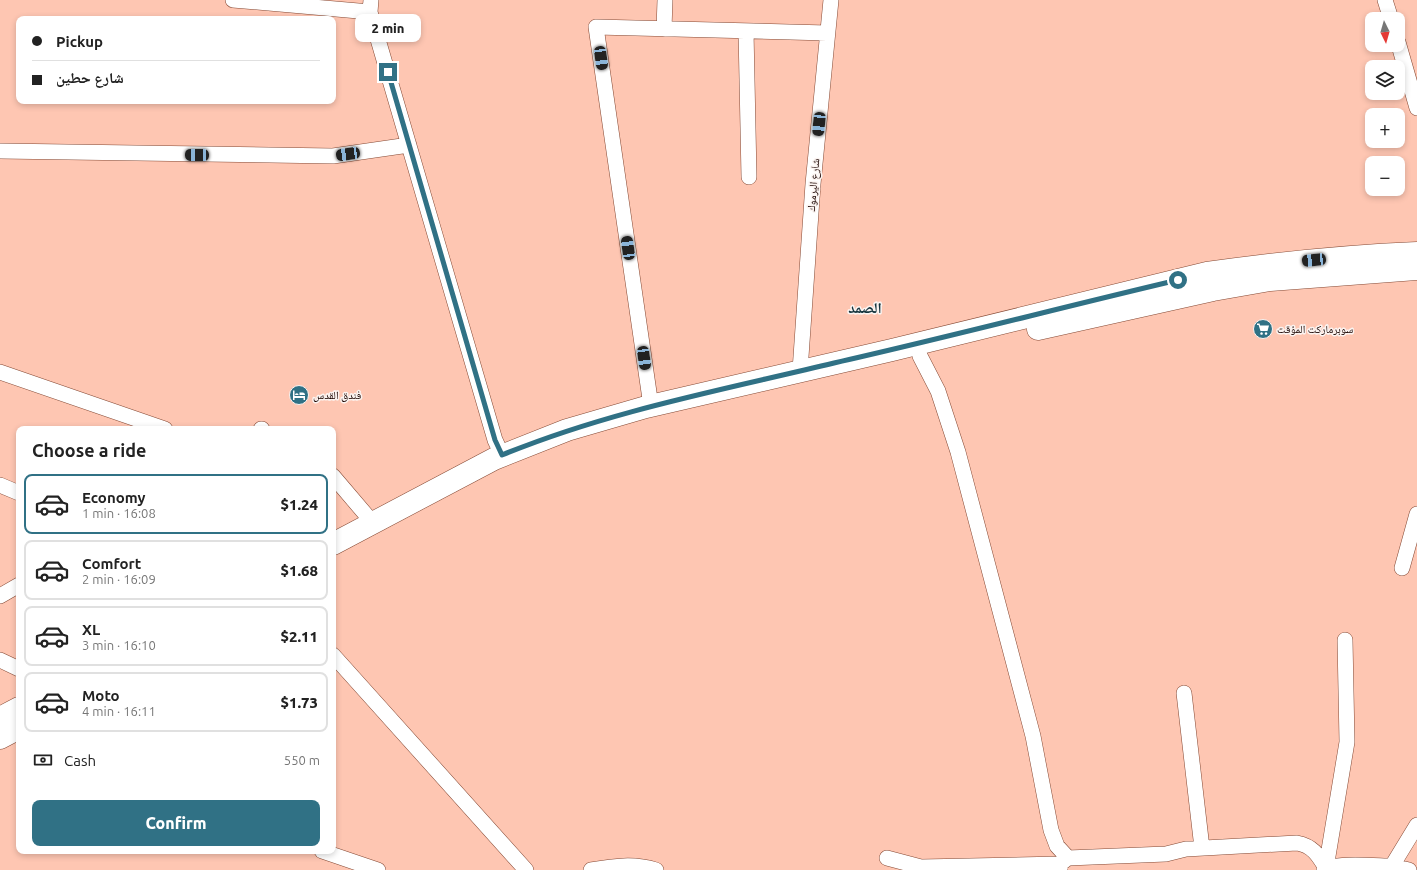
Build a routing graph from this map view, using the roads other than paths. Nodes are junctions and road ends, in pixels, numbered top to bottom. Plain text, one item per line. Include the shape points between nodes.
1 (233, 0) edge
2 (665, 0) edge
3 (831, 0) edge
4 (1385, 0) edge
5 (371, 6) edge
6 (1389, 12) edge
7 (664, 29) junction
8 (746, 31) junction
9 (828, 33) junction
10 (1401, 52) edge
11 (1417, 108) edge
12 (409, 146) junction
13 (0, 150) edge
14 (749, 177) dead end
15 (1417, 253) edge
16 (1417, 269) edge
17 (920, 356) junction
18 (800, 371) junction
19 (0, 372) edge
20 (651, 406) junction
21 (156, 426) edge
22 (502, 455) junction
23 (336, 480) edge
24 (0, 485) edge
25 (16, 491) edge
26 (1417, 514) edge
27 (373, 523) junction
28 (336, 542) edge
29 (336, 555) edge
30 (1402, 568) dead end
31 (16, 587) edge
32 (0, 596) edge
33 (1345, 640) dead end
34 (336, 658) edge
35 (0, 660) edge
36 (16, 668) edge
37 (1184, 693) dead end
38 (16, 710) edge
39 (0, 718) edge
40 (16, 730) edge
41 (0, 738) edge
42 (1417, 825) edge
43 (1202, 848) junction
44 (331, 854) edge
45 (887, 858) dead end
46 (1062, 864) edge
47 (1392, 866) junction
48 (1325, 869) edge
49 (378, 870) edge
50 (526, 870) edge
51 (592, 870) edge
52 (656, 870) edge
53 (1409, 870) edge

1 - 5 street
2 - 7 street
3 - 9 street, شارع اليرموك
4 - 6 street
5 - 12 street
7 - 8 street
7 - 20 street via 596,27
8 - 9 street
8 - 14 street
9 - 18 street, شارع اليرموك via 813,184
10 - 11 street
12 - 13 street via 333,156
12 - 22 street via 495,440
15 - 18 main road via 1342,256 1206,273
16 - 17 main road via 1270,280 1213,290
17 - 29 main road via 650,419 583,438 496,471
17 - 46 street via 938,391 958,452 1033,736 1051,830
18 - 20 main road
19 - 21 street
20 - 22 main road via 567,430
22 - 27 main road
23 - 27 street
24 - 25 street
26 - 30 street
27 - 28 main road
31 - 32 street
33 - 48 street via 1347,742
34 - 50 street
35 - 36 street
37 - 43 street
38 - 39 main road
40 - 41 main road
42 - 47 street
43 - 46 street
43 - 48 street via 1297,843 1307,845 1317,853
44 - 49 street
45 - 46 street via 921,867
47 - 48 street via 1354,865
47 - 53 street
51 - 52 street via 620,865 640,865

